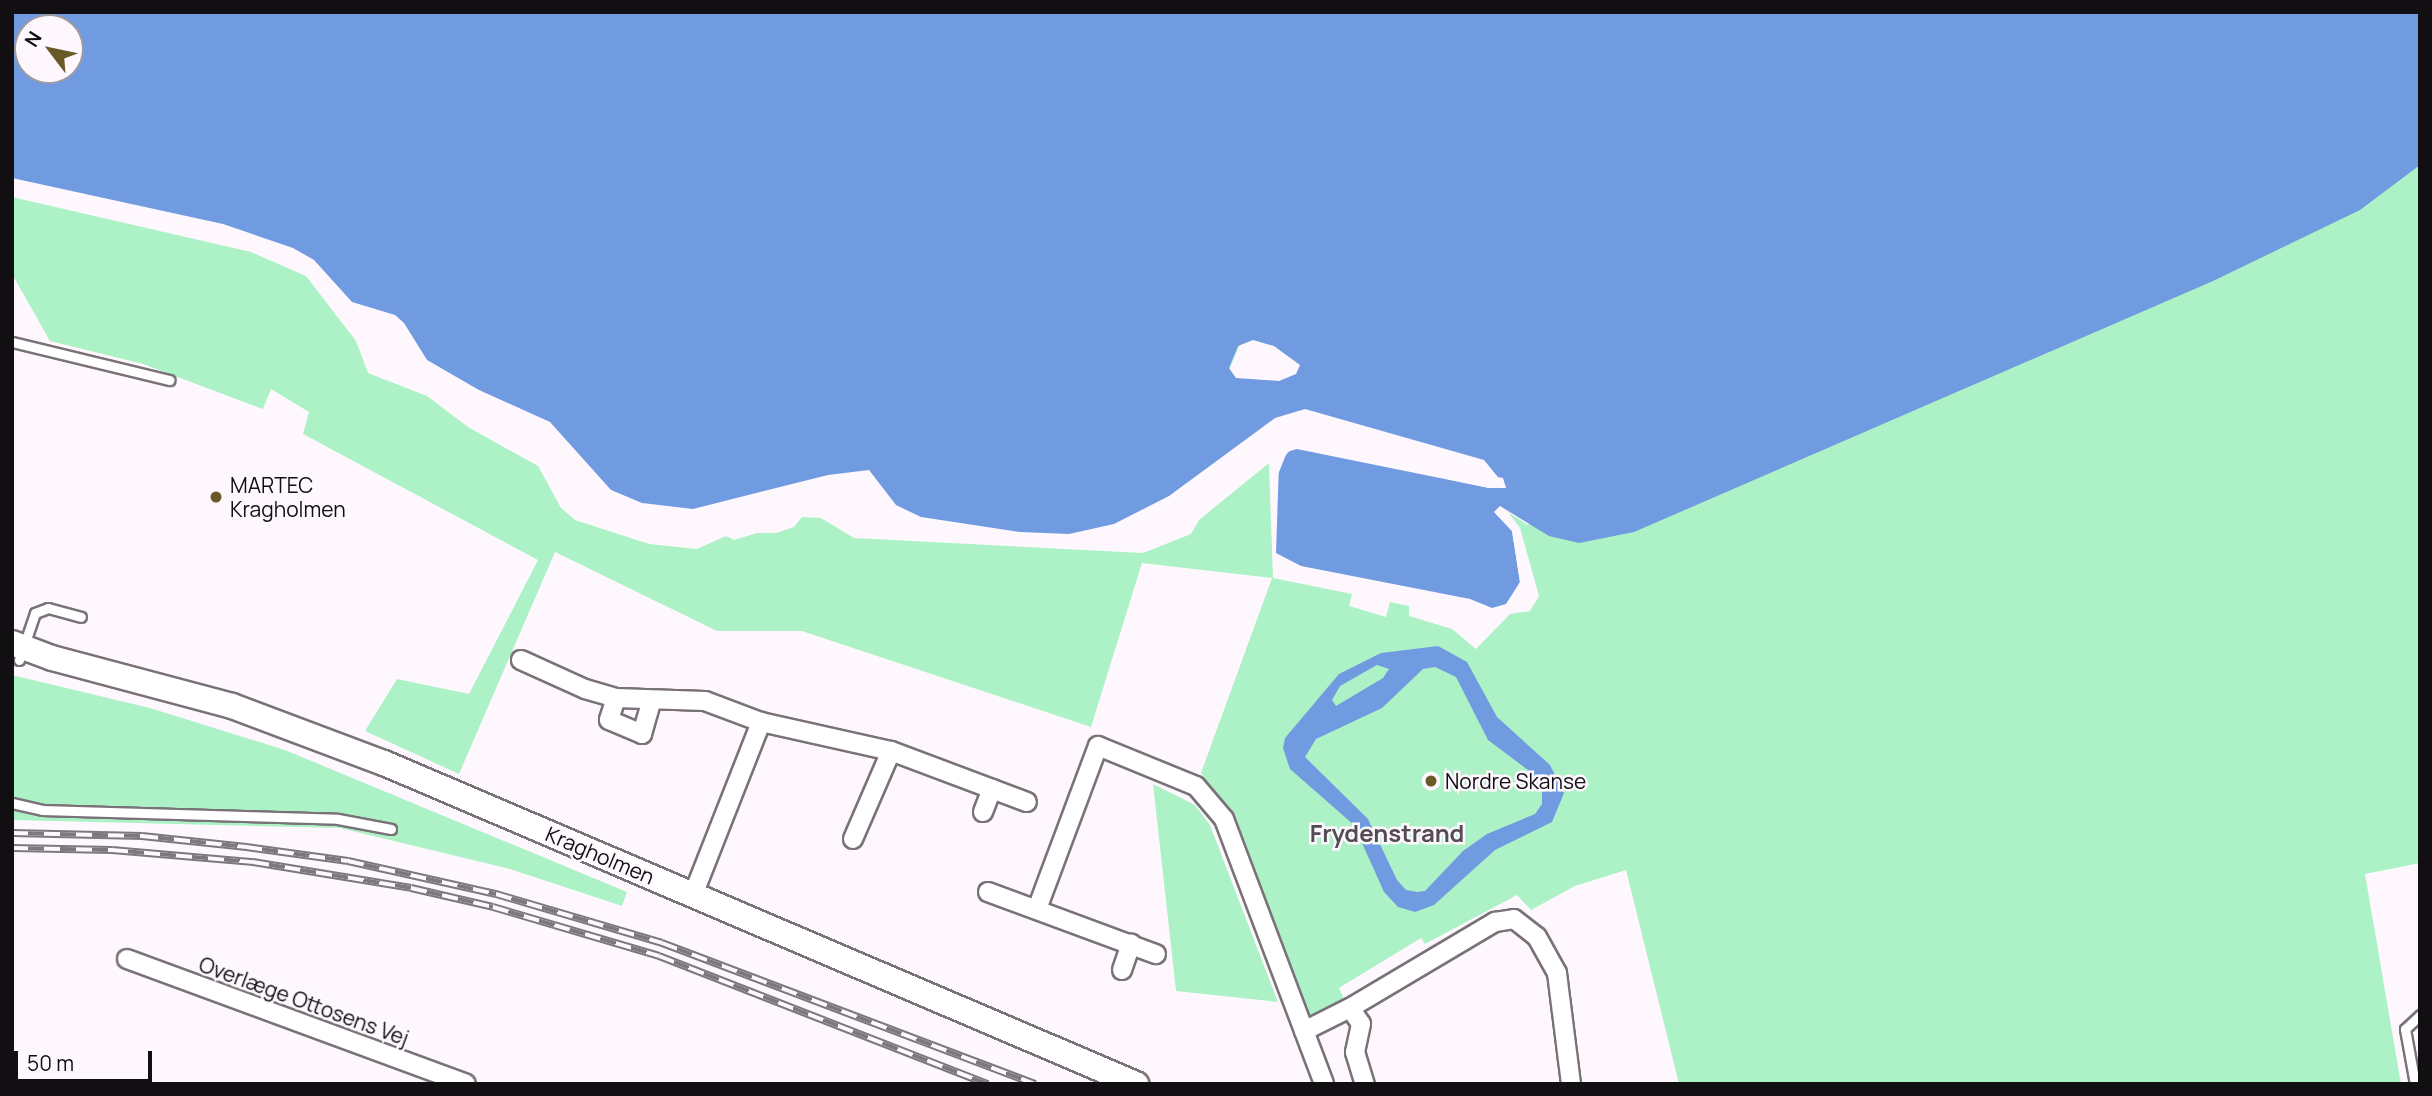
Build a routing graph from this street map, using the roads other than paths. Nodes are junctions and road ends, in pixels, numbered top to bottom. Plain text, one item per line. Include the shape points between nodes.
1 (12, 342) edge
2 (169, 380) dead end
3 (81, 617) dead end
4 (16, 652) edge
5 (522, 660) dead end
6 (617, 698) junction
7 (652, 700) junction
8 (761, 722) junction
9 (891, 751) junction
10 (992, 789) junction
11 (1027, 802) dead end
12 (12, 803) edge
13 (984, 813) dead end
14 (391, 830) dead end
15 (853, 839) dead end
16 (988, 892) dead end
17 (694, 895) junction
18 (1037, 909) junction
19 (1131, 944) junction
20 (1156, 954) dead end
21 (127, 960) dead end
22 (1122, 970) dead end
23 (1350, 1009) junction
24 (2420, 1015) edge
25 (1304, 1031) junction
26 (467, 1084) edge
27 (1136, 1084) edge
28 (1324, 1084) edge
29 (1364, 1084) edge
30 (1571, 1084) edge
31 (2415, 1084) edge

1 - 2 lane
3 - 4 lane via 40,609
4 - 17 street, Kragholmen via 169,687 286,725
5 - 6 street via 585,689
6 - 7 street
6 - 7 street via 609,720 642,734
7 - 8 street via 705,701
8 - 9 street
8 - 17 street
9 - 10 street
9 - 15 street
10 - 11 street
10 - 13 street
12 - 14 lane via 42,810 338,819
16 - 18 street
17 - 27 street, Kragholmen
18 - 19 street
18 - 25 street via 1098,746 1196,786 1224,819
19 - 20 street
19 - 22 street
21 - 26 street, Overlæge Ottosens Vej
23 - 25 street
23 - 29 street via 1361,1024 1355,1052
23 - 30 street via 1495,922 1514,919 1537,937 1556,973
24 - 31 lane via 2406,1029
25 - 28 street

